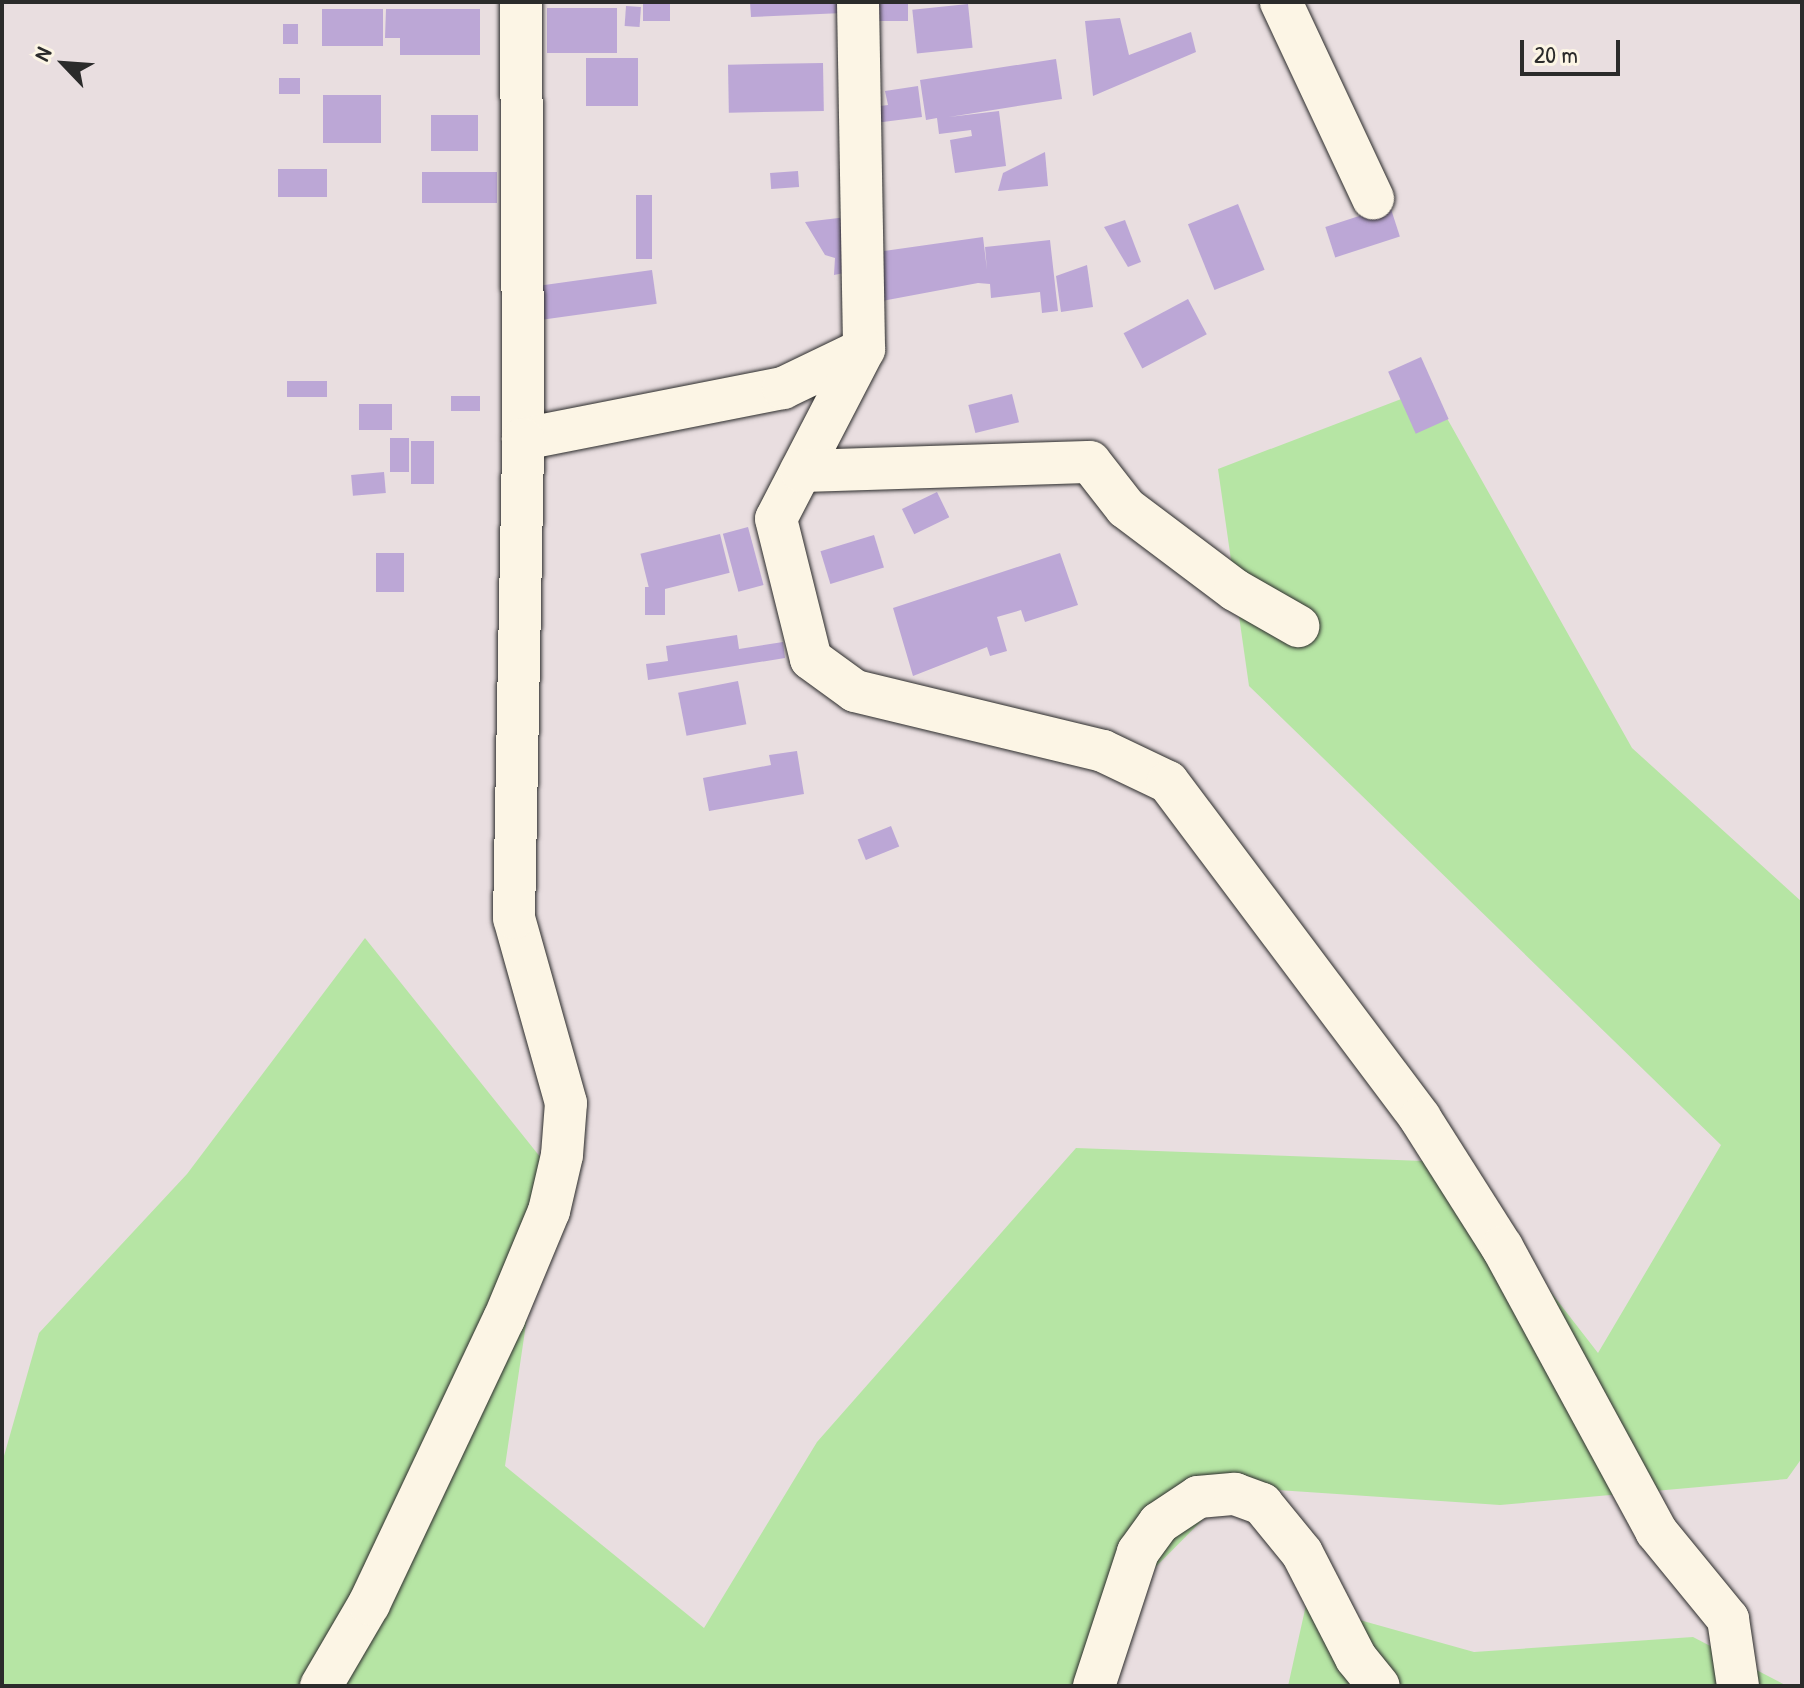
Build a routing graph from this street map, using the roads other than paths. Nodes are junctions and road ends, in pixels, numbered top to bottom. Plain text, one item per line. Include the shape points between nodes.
1 (521, 2) edge
2 (858, 2) edge
3 (1281, 2) edge
4 (1373, 198) dead end
5 (864, 349) junction
6 (523, 439) junction
7 (801, 471) junction
8 (1298, 626) dead end
9 (321, 1686) edge
10 (1094, 1686) edge
11 (1379, 1686) edge
12 (1738, 1686) edge

1 - 6 street
2 - 5 street
3 - 4 street
5 - 6 street via 783,388
5 - 7 street
6 - 9 street via 514,918 566,1103 562,1155 549,1211 504,1319 369,1604
7 - 8 street via 1090,462 1126,508 1235,590
7 - 12 street via 776,519 811,659 855,691 1103,751 1168,782 1420,1118 1502,1247 1656,1531 1728,1619
10 - 11 street via 1138,1552 1159,1523 1198,1497 1235,1494 1262,1504 1302,1553 1356,1658

